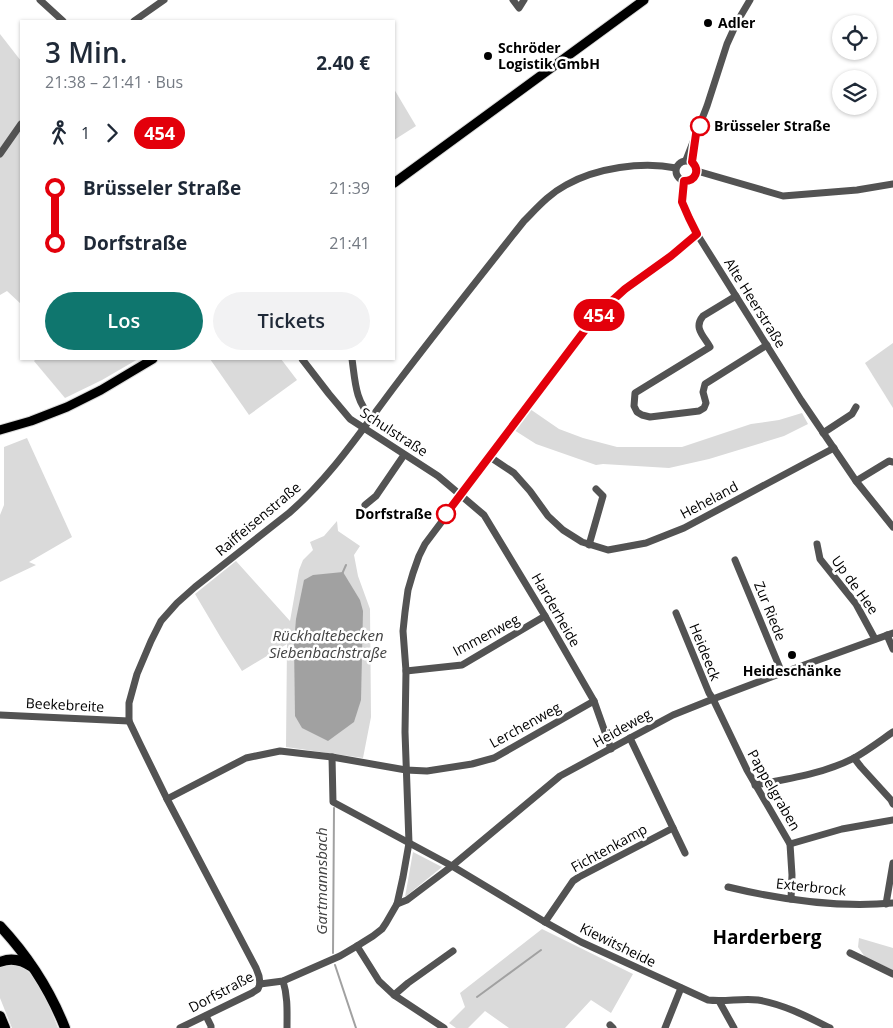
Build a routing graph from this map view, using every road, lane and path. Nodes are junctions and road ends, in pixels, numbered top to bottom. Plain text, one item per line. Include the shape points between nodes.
1 (40, 0) edge
2 (164, 0) edge
3 (513, 0) edge
4 (524, 0) edge
5 (644, 0) edge
6 (750, 0) edge
7 (62, 20) edge
8 (135, 20) edge
9 (20, 125) edge
10 (0, 154) edge
11 (689, 161) junction
12 (676, 168) junction
13 (696, 170) junction
14 (684, 181) junction
15 (395, 183) edge
16 (893, 184) edge
17 (697, 234) junction
18 (736, 296) junction
19 (767, 345) junction
20 (152, 360) edge
21 (303, 360) edge
22 (352, 360) edge
23 (856, 407) dead end
24 (372, 417) junction
25 (363, 428) junction
26 (0, 430) edge
27 (823, 433) junction
28 (834, 448) junction
29 (404, 454) junction
30 (490, 456) junction
31 (893, 462) edge
32 (856, 481) junction
33 (596, 489) dead end
34 (461, 495) junction
35 (365, 505) dead end
36 (893, 527) edge
37 (817, 544) dead end
38 (589, 545) junction
39 (735, 560) dead end
40 (676, 614) dead end
41 (545, 616) junction
42 (890, 634) edge
43 (875, 639) junction
44 (893, 649) edge
45 (406, 671) junction
46 (782, 673) junction
47 (713, 699) junction
48 (594, 701) junction
49 (0, 715) edge
50 (129, 721) junction
51 (893, 732) edge
52 (630, 738) junction
53 (611, 749) junction
54 (332, 757) junction
55 (854, 758) junction
56 (406, 770) junction
57 (755, 785) junction
58 (167, 800) junction
59 (893, 804) edge
60 (893, 820) edge
61 (673, 828) junction
62 (409, 843) junction
63 (790, 844) junction
64 (685, 853) dead end
65 (893, 863) edge
66 (452, 866) junction
67 (728, 887) dead end
68 (791, 899) junction
69 (889, 903) edge
70 (397, 904) junction
71 (544, 922) junction
72 (0, 926) edge
73 (357, 946) junction
74 (453, 951) dead end
75 (850, 953) dead end
76 (0, 962) edge
77 (35, 969) junction
78 (893, 974) edge
79 (283, 981) junction
80 (260, 984) junction
81 (682, 988) junction
82 (394, 995) junction
83 (720, 1001) junction
84 (0, 1016) edge
85 (206, 1016) junction
86 (5, 1028) edge
87 (65, 1028) edge
88 (180, 1028) edge
89 (211, 1028) edge
90 (287, 1028) edge
91 (444, 1028) edge
92 (665, 1028) edge
93 (734, 1028) edge
94 (830, 1028) edge

1 - 7 street
2 - 8 street
3 - 4 street via 519,8
5 - 15 main road
6 - 11 street via 727,44
9 - 10 street
11 - 12 street via 680,162
11 - 13 street
12 - 14 street via 676,175
12 - 24 street, Raiffeisenstraße via 634,166 608,170 579,179 548,197 524,221
13 - 14 street via 692,179
13 - 16 street via 783,196
14 - 17 street, Alte Heerstraße via 682,202
17 - 18 street, Alte Heerstraße
17 - 30 street, Dorfstraße via 603,309
18 - 19 street, Alte Heerstraße
18 - 19 street via 699,321 698,328 710,347 635,393 634,406 642,415 650,417 699,411 706,403 705,384
19 - 27 street, Alte Heerstraße
20 - 26 main road via 67,407
21 - 25 street, Schulstraße via 350,419
22 - 24 street via 357,395 365,412
23 - 27 street via 852,414
24 - 25 street, Raiffeisenstraße
25 - 29 street, Schulstraße
25 - 50 street, Raiffeisenstraße via 331,471 298,505 195,587 162,621 137,674 128,703
27 - 28 street, Alte Heerstraße
28 - 32 street, Alte Heerstraße
28 - 38 street, Heheland via 684,528 646,543 608,550
29 - 34 street, Schulstraße
29 - 35 street via 376,496
30 - 34 street, Dorfstraße
30 - 38 street, Heheland via 514,473 563,530
31 - 32 street
32 - 36 street, Alte Heerstraße
33 - 38 street via 603,496
34 - 41 street, Harderheide via 484,514
34 - 45 street, Dorfstraße via 418,556 408,590 404,631
37 - 43 street, Up de Hee via 820,559 856,604
39 - 46 street, Zur Riede
40 - 47 street, Heideeck
41 - 45 street, Immenweg via 462,665
41 - 48 street, Harderheide
42 - 43 street, Heideweg
42 - 44 street
43 - 46 street, Heideweg
45 - 56 street, Dorfstraße
46 - 47 street, Heideweg
47 - 52 street, Heideweg via 673,715
47 - 57 street, Pappelgraben
48 - 53 street, Harderheide
48 - 56 street, Lerchenweg via 494,758 472,764
49 - 50 street, Beekebreite
50 - 58 street, Raiffeisenstraße
51 - 55 street
52 - 53 street, Heideweg
52 - 61 street
53 - 66 street, Heideweg via 560,776
54 - 56 street, Lerchenweg
54 - 58 street, Lerchenweg via 280,751 246,758
54 - 62 street, Kiewitsheide via 333,802
55 - 57 street via 821,771
55 - 59 street
56 - 62 street, Dorfstraße
57 - 63 street, Pappelgraben
58 - 80 street, Raiffeisenstraße via 256,968
60 - 63 street via 842,829
61 - 64 street
61 - 71 street, Fichtenkamp via 578,877
62 - 66 street, Kiewitsheide
62 - 70 street, Dorfstraße
63 - 68 street, Pappelgraben
65 - 69 street
66 - 70 street, Heideweg
66 - 71 street, Kiewitsheide
67 - 68 street, Exterbrock
68 - 69 street, Exterbrock via 818,903
70 - 73 street, Dorfstraße via 382,929
71 - 81 street, Kiewitsheide
72 - 77 highway
73 - 79 street, Dorfstraße
73 - 82 street via 379,981
74 - 82 street
75 - 78 street
76 - 77 highway via 20,960
77 - 87 highway
79 - 80 street, Dorfstraße
79 - 90 street
80 - 85 street, Dorfstraße via 252,993
81 - 83 street, Kiewitsheide via 708,1000
81 - 92 street
82 - 91 street
83 - 93 street
83 - 94 street, Kiewitsheide via 757,1000 776,1004
84 - 86 highway
85 - 88 street, Dorfstraße
85 - 89 street

